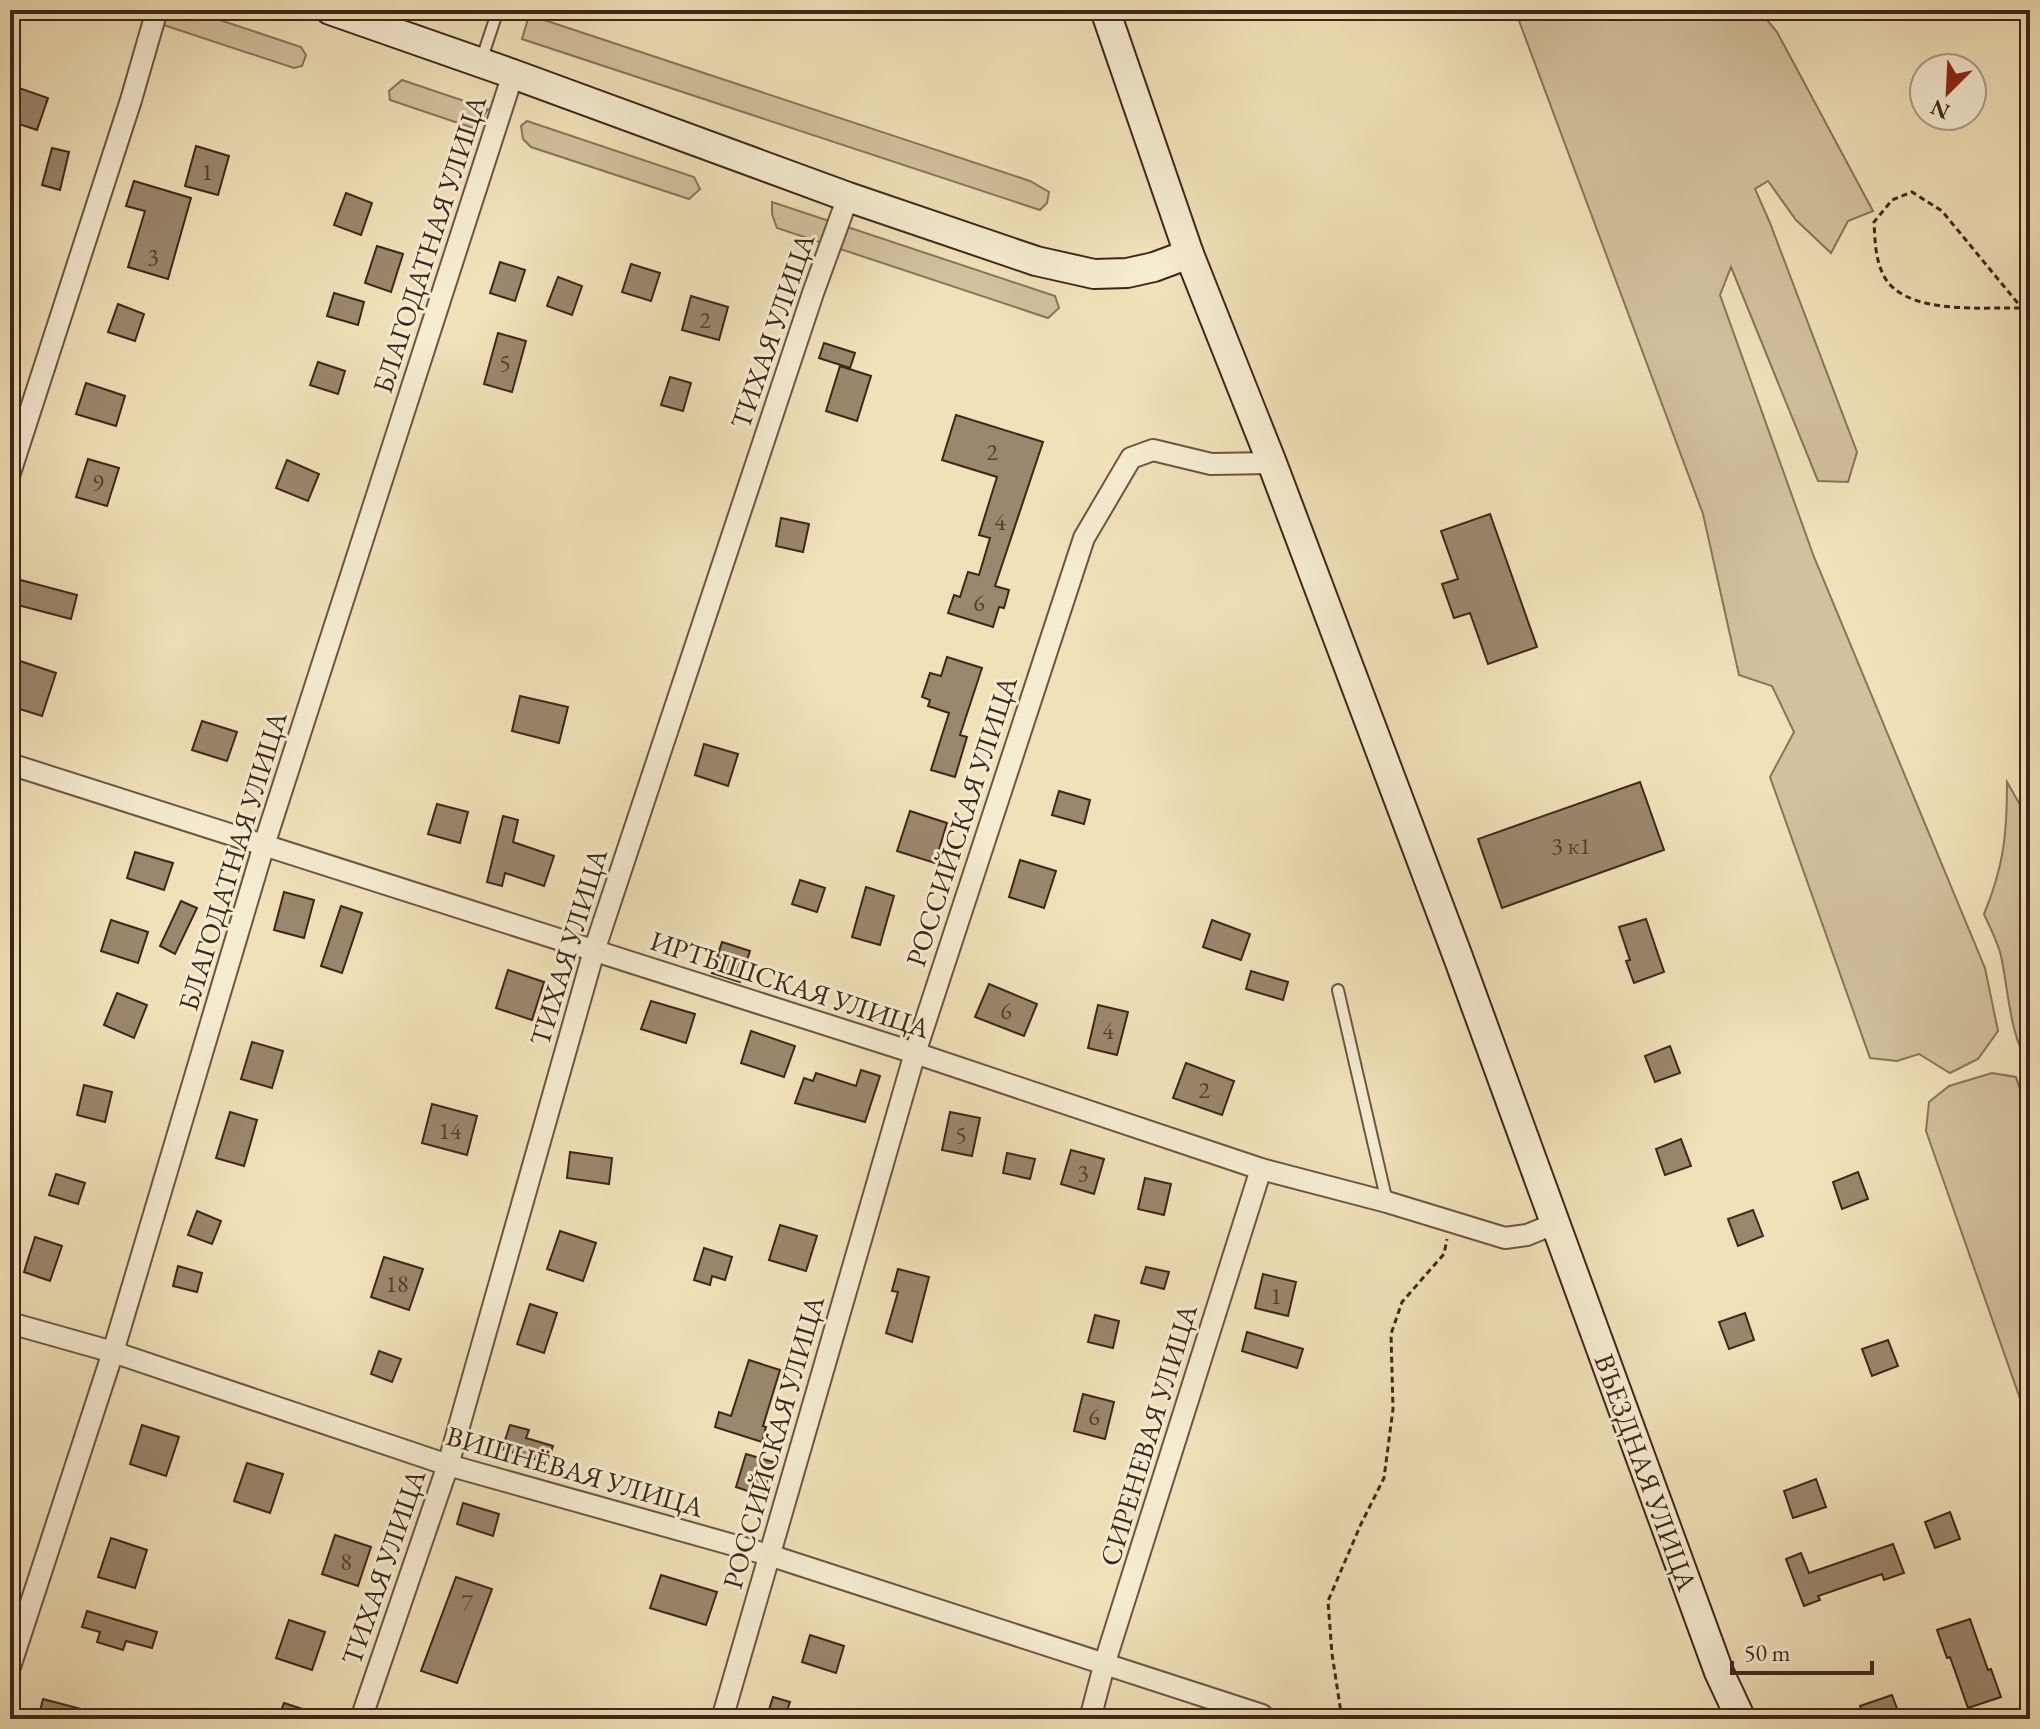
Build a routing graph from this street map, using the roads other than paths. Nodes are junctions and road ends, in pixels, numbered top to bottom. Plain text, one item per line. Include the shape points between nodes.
1 (157, 10) edge
2 (330, 10) edge
3 (498, 10) edge
4 (1105, 10) edge
5 (480, 63) junction
6 (513, 74) junction
7 (848, 197) junction
8 (1189, 254) junction
9 (1272, 463) junction
10 (10, 473) edge
11 (10, 764) edge
12 (264, 845) junction
13 (594, 951) junction
14 (1338, 990) dead end
15 (915, 1053) junction
16 (1261, 1169) junction
17 (1387, 1202) junction
18 (1554, 1224) junction
19 (10, 1323) edge
20 (113, 1352) junction
21 (448, 1465) junction
22 (769, 1555) junction
23 (1105, 1662) junction
24 (10, 1667) edge
25 (1262, 1715) dead end
26 (361, 1719) edge
27 (722, 1719) edge
28 (1090, 1719) edge
29 (1741, 1719) edge

1 - 10 street
2 - 5 street
3 - 5 lane
4 - 8 street, ВЪЕЗДНАЯ УЛИЦА
5 - 6 street
6 - 7 street
6 - 12 street, БЛАГОДАТНАЯ УЛИЦА
7 - 8 street via 1036,261 1094,274 1127,273
7 - 13 street, ТИХАЯ УЛИЦА
8 - 9 street, ВЪЕЗДНАЯ УЛИЦА
9 - 15 street, РОССИЙСКАЯ УЛИЦА via 1211,464 1153,450 1131,458 1084,538
9 - 18 street, ВЪЕЗДНАЯ УЛИЦА
11 - 12 street, ИРТЫШСКАЯ УЛИЦА
12 - 13 street, ИРТЫШСКАЯ УЛИЦА
12 - 20 street, БЛАГОДАТНАЯ УЛИЦА
13 - 15 street, ИРТЫШСКАЯ УЛИЦА
13 - 21 street, ТИХАЯ УЛИЦА
14 - 17 lane
15 - 16 street, ИРТЫШСКАЯ УЛИЦА
15 - 22 street, РОССИЙСКАЯ УЛИЦА
16 - 17 street, ИРТЫШСКАЯ УЛИЦА
16 - 23 street, СИРЕНЕВАЯ УЛИЦА
17 - 18 street, ИРТЫШСКАЯ УЛИЦА via 1505,1238
18 - 29 street, ВЪЕЗДНАЯ УЛИЦА
19 - 20 street, ВИШНЁВАЯ УЛИЦА
20 - 21 street, ВИШНЁВАЯ УЛИЦА
20 - 24 street, БЛАГОДАТНАЯ УЛИЦА
21 - 22 street, ВИШНЁВАЯ УЛИЦА
21 - 26 street, ТИХАЯ УЛИЦА
22 - 23 street, ВИШНЁВАЯ УЛИЦА
22 - 27 street, РОССИЙСКАЯ УЛИЦА
23 - 25 street, ВИШНЁВАЯ УЛИЦА
23 - 28 street, СИРЕНЕВАЯ УЛИЦА

